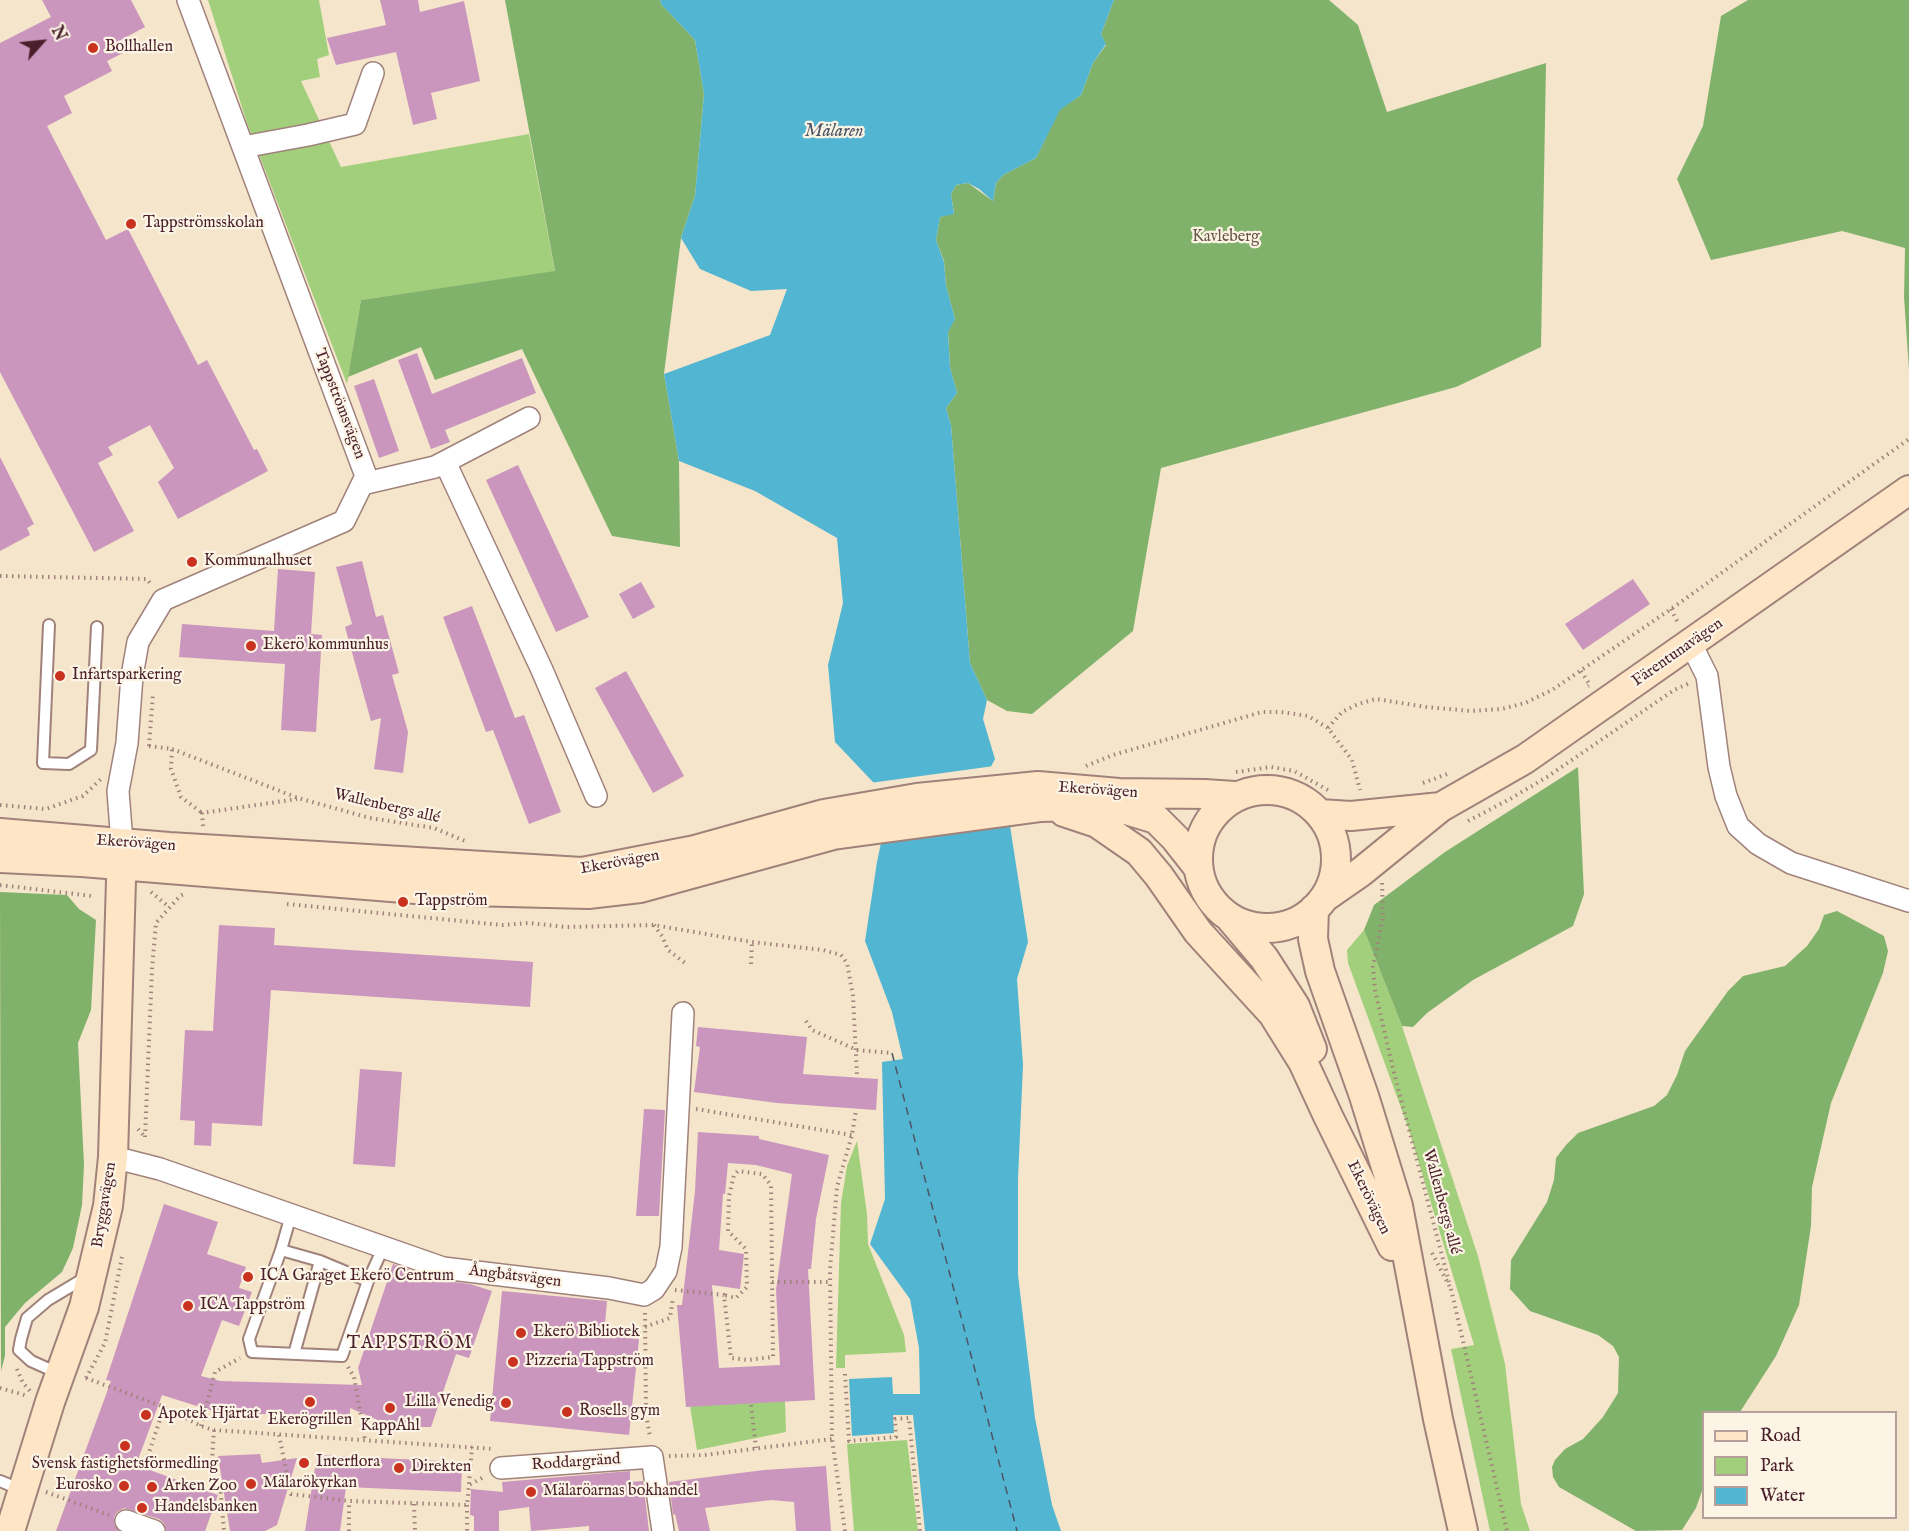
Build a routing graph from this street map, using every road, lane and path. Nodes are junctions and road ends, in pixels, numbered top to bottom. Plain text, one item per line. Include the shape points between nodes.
1 (188, 0) edge
2 (373, 73) dead end
3 (243, 147) junction
4 (529, 418) dead end
5 (1909, 438) edge
6 (445, 462) junction
7 (362, 484) junction
8 (1909, 490) edge
9 (0, 576) edge
10 (163, 600) junction
11 (49, 625) dead end
12 (97, 627) dead end
13 (1691, 644) junction
14 (1581, 671) junction
15 (1707, 676) junction
16 (153, 691) dead end
17 (1581, 691) dead end
18 (1328, 728) junction
19 (172, 749) junction
20 (108, 771) dead end
21 (1086, 771) dead end
22 (1454, 771) dead end
23 (1421, 784) dead end
24 (1233, 785) junction
25 (1360, 790) dead end
26 (596, 796) dead end
27 (298, 798) junction
28 (1042, 800) junction
29 (1325, 802) junction
30 (0, 805) edge
31 (1441, 807) junction
32 (202, 813) junction
33 (1464, 823) dead end
34 (204, 831) dead end
35 (0, 833) edge
36 (469, 842) dead end
37 (122, 854) junction
38 (0, 858) edge
39 (1197, 866) junction
40 (1382, 879) dead end
41 (0, 885) edge
42 (191, 890) dead end
43 (151, 891) dead end
44 (92, 896) dead end
45 (1909, 901) edge
46 (1320, 903) junction
47 (170, 907) junction
48 (1231, 919) junction
49 (502, 925) dead end
50 (654, 925) junction
51 (752, 942) junction
52 (685, 963) dead end
53 (751, 964) dead end
54 (683, 1013) dead end
55 (806, 1021) dead end
56 (857, 1050) junction
57 (892, 1053) dead end
58 (857, 1076) dead end
59 (678, 1106) junction
60 (856, 1110) dead end
61 (852, 1135) junction
62 (145, 1137) dead end
63 (113, 1157) junction
64 (291, 1215) junction
65 (1392, 1246) junction
66 (383, 1248) junction
67 (281, 1250) junction
68 (1431, 1251) dead end
69 (320, 1261) junction
70 (93, 1272) junction
71 (368, 1281) junction
72 (772, 1282) junction
73 (830, 1282) junction
74 (1451, 1289) junction
75 (649, 1292) junction
76 (724, 1295) junction
77 (252, 1352) junction
78 (294, 1354) junction
79 (342, 1356) junction
80 (845, 1374) dead end
81 (74, 1376) junction
82 (751, 1405) dead end
83 (164, 1407) junction
84 (1438, 1419) junction
85 (201, 1426) junction
86 (214, 1430) junction
87 (279, 1435) junction
88 (832, 1439) junction
89 (365, 1440) junction
90 (472, 1447) junction
91 (756, 1448) junction
92 (652, 1457) junction
93 (503, 1458) junction
94 (144, 1468) dead end
95 (469, 1485) junction
96 (22, 1488) edge
97 (349, 1501) junction
98 (414, 1504) junction
99 (467, 1505) junction
100 (126, 1521) joint
101 (10, 1531) edge
102 (154, 1531) edge
103 (224, 1531) edge
104 (349, 1531) edge
105 (415, 1531) edge
106 (467, 1531) edge
107 (663, 1531) edge
108 (845, 1531) edge
109 (920, 1531) edge
110 (1463, 1531) edge
111 (1507, 1531) edge

1 - 3 street, Tappströmsvägen
2 - 3 street via 355,124
3 - 7 street, Tappströmsvägen via 366,476
4 - 6 street
5 - 14 path
6 - 7 street
6 - 26 street
7 - 10 street, Tappströmsvägen via 344,521
8 - 13 main road, Färentunavägen
9 - 10 path via 147,579
10 - 37 street via 138,642 132,676 127,743 118,791
11 - 12 lane via 43,764 69,764 91,750
13 - 15 street
13 - 31 main road, Färentunavägen via 1525,759
14 - 17 path via 1590,685
14 - 18 path via 1534,699 1502,709 1471,711 1376,699 1342,712
15 - 33 path via 1674,690 1547,777
15 - 45 street via 1719,767 1738,826 1758,844 1791,863
16 - 19 path, Wallenbergs allé via 149,746
18 - 21 path via 1308,716 1262,712 1113,755 1078,769
18 - 25 path via 1353,760
19 - 27 path, Wallenbergs allé
19 - 32 path via 171,769 181,797
20 - 30 path via 83,796 46,809
22 - 23 path
24 - 28 main road, Ekerövägen via 1205,794 1119,793
24 - 29 main road via 1278,790
24 - 29 path via 1253,768 1294,771
24 - 39 main road via 1207,823 1198,848
27 - 32 path
27 - 36 path, Wallenbergs allé via 370,818 435,828
28 - 37 main road, Ekerövägen via 917,798 824,814 706,858 640,888 588,894 428,890
28 - 39 main road, Ekerövägen via 1110,805 1156,819
28 - 65 main road, Ekerövägen via 1097,823 1139,852 1198,932 1273,1014 1303,1062
29 - 31 main road, Färentunavägen via 1351,816
29 - 46 main road via 1327,825 1335,843 1336,869
31 - 46 main road, Färentunavägen
32 - 34 path
35 - 37 main road, Ekerövägen
37 - 38 main road, Ekerövägen
37 - 63 main road, Bryggavägen
39 - 48 main road via 1210,899
40 - 74 path, Wallenbergs allé via 1383,916 1373,967 1375,990
41 - 44 path
42 - 47 path
43 - 47 path
46 - 48 main road via 1299,919 1272,928 1256,928
46 - 84 main road, Ekerövägen via 1313,939 1320,971 1398,1206
47 - 62 path via 156,923
48 - 65 main road, Ekerövägen via 1264,958 1295,1006
49 - 50 path
50 - 51 path
50 - 52 path via 668,950
51 - 53 path
51 - 56 path via 841,955 847,963 853,996
54 - 59 street
55 - 56 path via 812,1030
56 - 57 path
56 - 58 path
59 - 61 path
59 - 75 street via 671,1247 666,1271
60 - 61 path
61 - 73 path via 837,1187
63 - 64 street, Ångbåtsvägen via 160,1169
63 - 70 main road, Bryggavägen via 108,1206
64 - 66 street, Ångbåtsvägen
64 - 67 lane
65 - 84 main road, Ekerövägen
66 - 71 lane
66 - 75 street, Ångbåtsvägen via 443,1268
67 - 69 lane
67 - 77 lane via 249,1339
68 - 74 path
69 - 71 lane
69 - 78 lane
70 - 81 main road, Bryggavägen
70 - 81 lane via 27,1318 19,1350 31,1361
71 - 79 lane
72 - 73 path
72 - 76 path via 773,1357 748,1362 731,1358
72 - 76 path via 771,1185 762,1174 738,1172 729,1196 728,1231 746,1249 747,1287 736,1298
73 - 88 path
74 - 111 path, Wallenbergs allé
75 - 76 path
75 - 92 path via 646,1414
77 - 78 lane
77 - 85 path via 215,1372
78 - 79 lane
79 - 89 path via 354,1377
80 - 109 path via 849,1441 896,1437 896,1419 909,1418
81 - 83 path
81 - 96 main road, Bryggavägen via 50,1402
82 - 91 path
83 - 85 path
83 - 94 path
84 - 110 main road, Ekerövägen
85 - 86 path
86 - 87 path
86 - 103 path via 211,1475 220,1484
87 - 89 path
87 - 97 path via 291,1494
88 - 91 path
88 - 108 path
89 - 90 path
90 - 93 path
90 - 95 path
91 - 92 path
92 - 93 street, Roddargränd
92 - 107 street
93 - 95 path
95 - 99 path
96 - 100 path
96 - 101 main road, Bryggavägen
97 - 98 path
97 - 104 path
98 - 99 path
98 - 105 path
99 - 106 path
100 - 102 street

